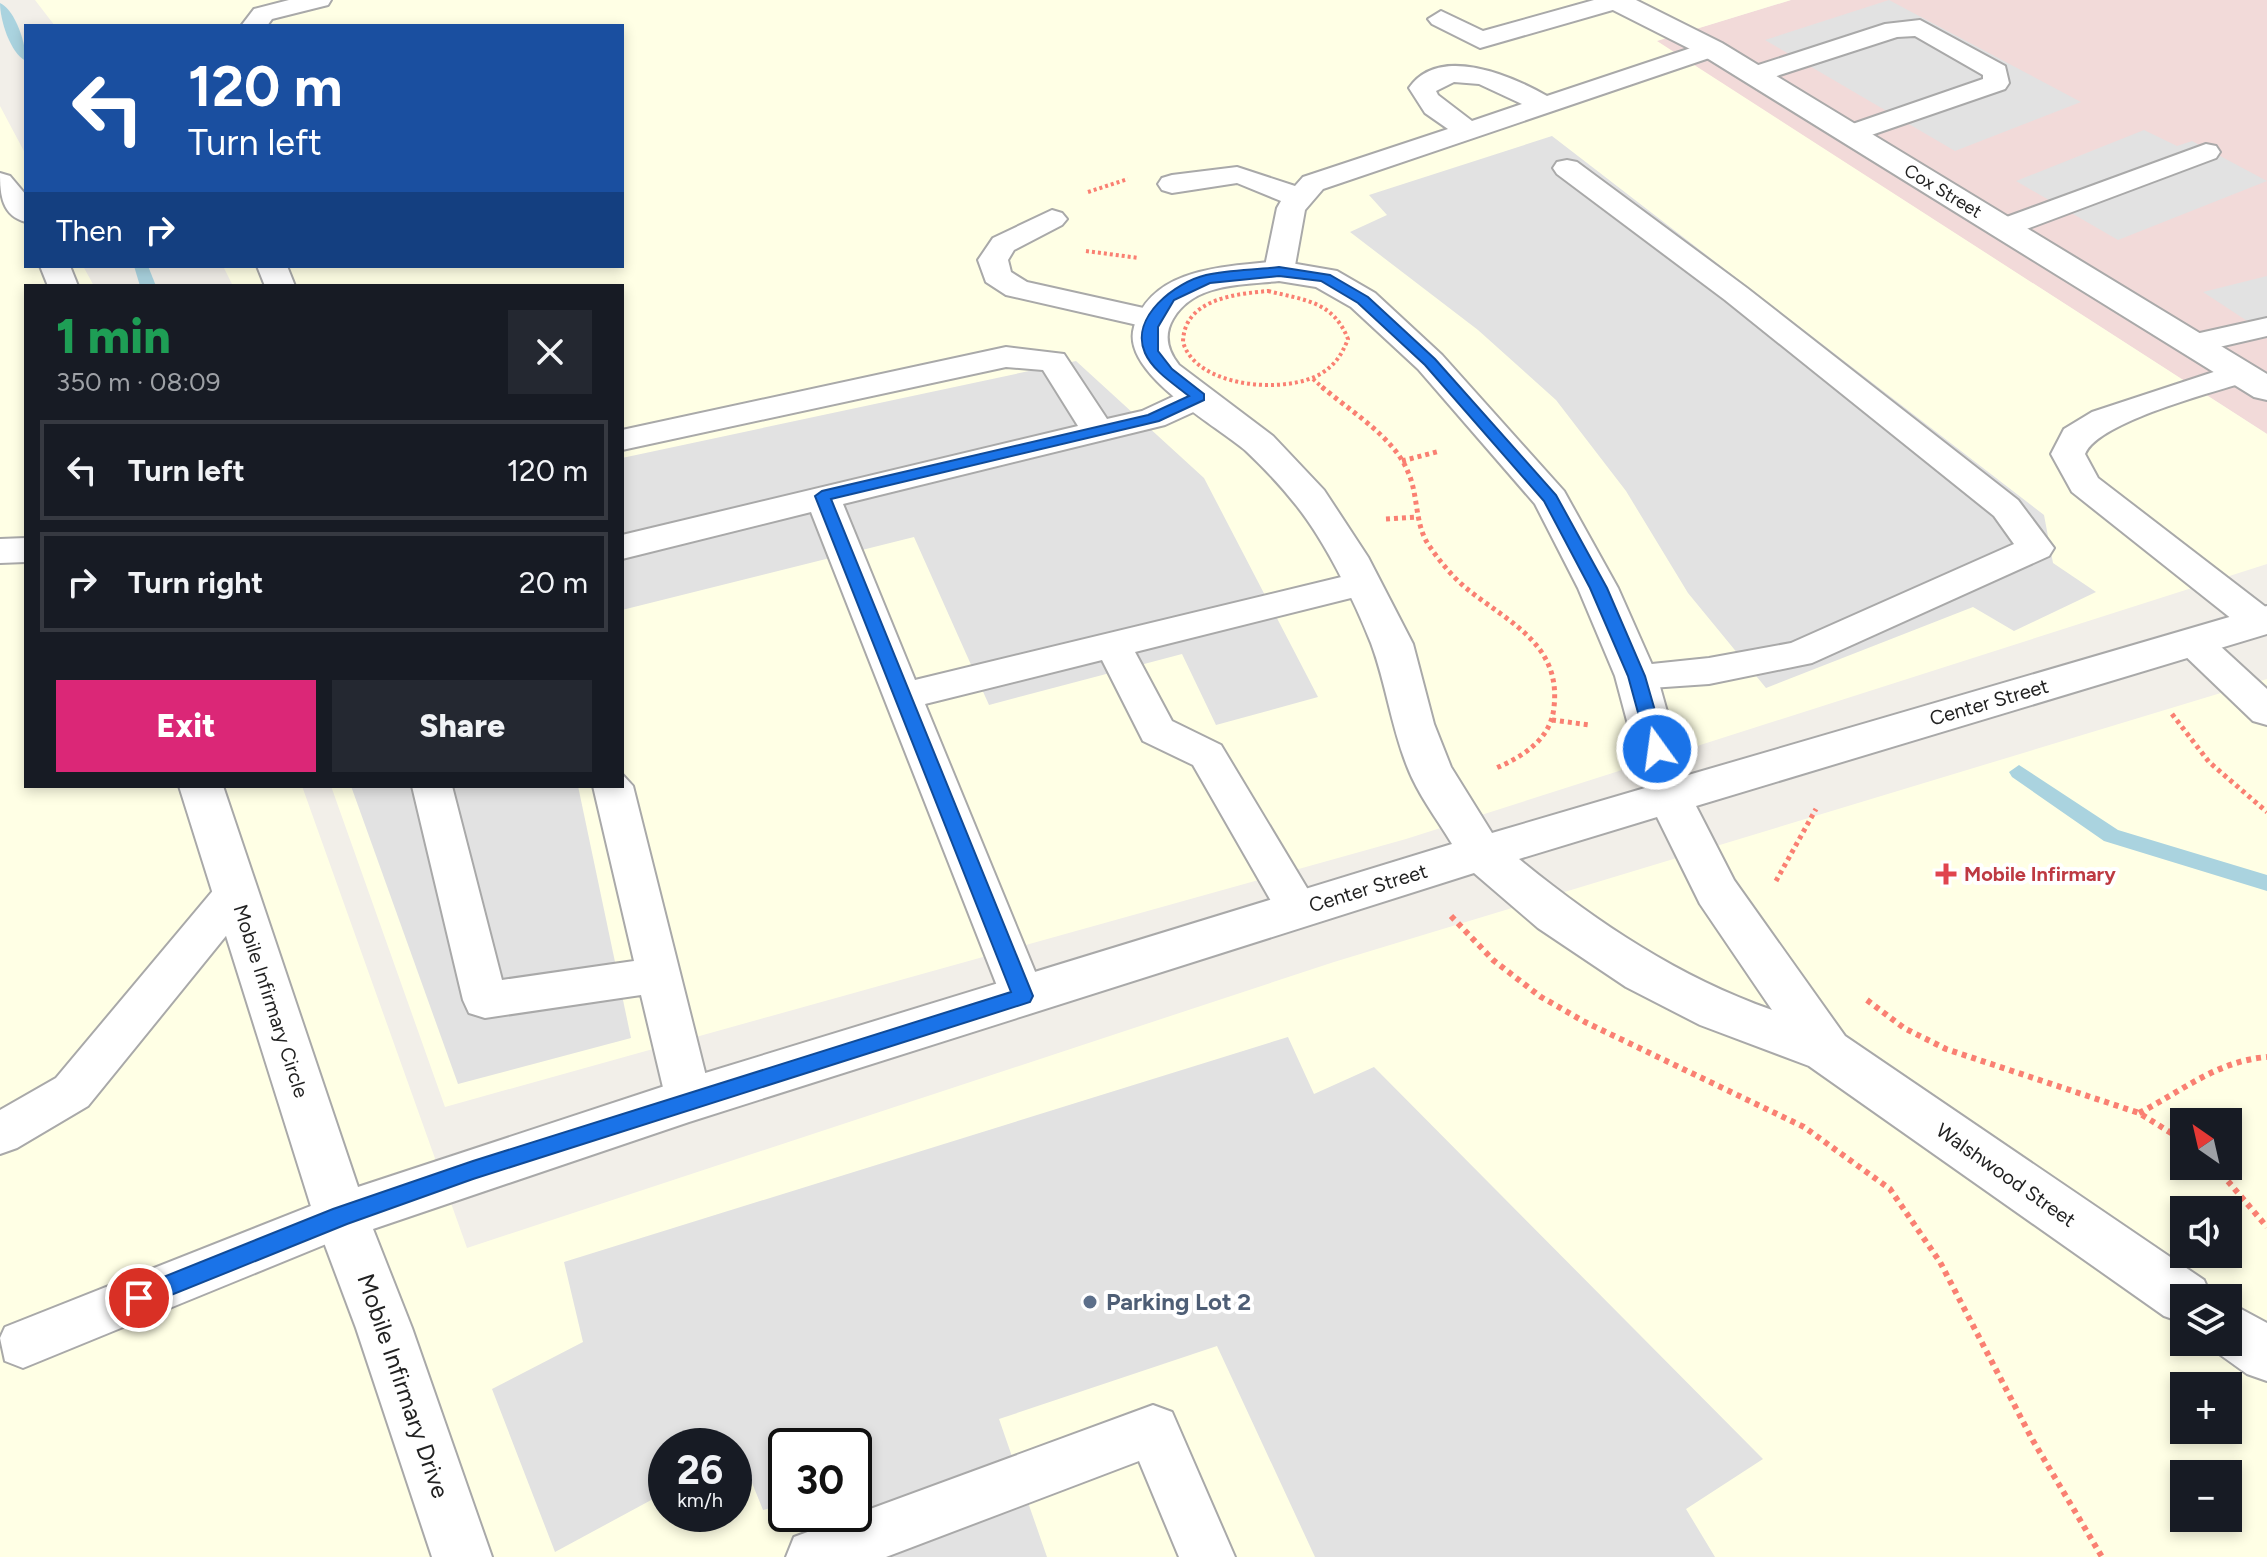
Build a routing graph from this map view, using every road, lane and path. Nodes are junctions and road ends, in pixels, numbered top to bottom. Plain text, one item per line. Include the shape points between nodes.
1 (319, 0) edge
2 (1618, 0) edge
3 (1441, 19) dead end
4 (256, 24) edge
5 (1712, 49) junction
6 (1755, 75) junction
7 (1544, 105) junction
8 (1468, 130) junction
9 (1851, 134) junction
10 (2206, 152) dead end
11 (1567, 168) dead end
12 (0, 182) edge
13 (1172, 184) dead end
14 (1299, 199) junction
15 (24, 211) edge
16 (1048, 221) joint
17 (2003, 228) junction
18 (1146, 257) dead end
19 (1279, 271) junction
20 (1155, 320) junction
21 (2267, 327) edge
22 (2193, 344) junction
23 (1313, 379) junction
24 (2254, 381) edge
25 (1199, 397) junction
26 (1098, 431) junction
27 (624, 440) edge
28 (822, 496) junction
29 (624, 546) edge
30 (24, 550) edge
31 (0, 551) edge
32 (1362, 584) junction
33 (2264, 621) edge
34 (2193, 642) junction
35 (1112, 644) junction
36 (1636, 676) junction
37 (903, 696) junction
38 (2267, 711) edge
39 (2172, 714) dead end
40 (1552, 720) junction
41 (1600, 726) dead end
42 (1489, 771) dead end
43 (202, 788) edge
44 (432, 788) edge
45 (613, 788) edge
46 (1669, 796) junction
47 (1812, 799) dead end
48 (2267, 812) edge
49 (1481, 853) junction
50 (1779, 892) dead end
51 (236, 893) junction
52 (1444, 909) dead end
53 (1298, 910) junction
54 (658, 975) junction
55 (1023, 996) junction
56 (1863, 997) dead end
57 (1827, 1051) junction
58 (2267, 1057) edge
59 (689, 1100) junction
60 (2139, 1113) junction
61 (2170, 1132) edge
62 (0, 1134) edge
63 (2227, 1180) edge
64 (341, 1216) junction
65 (2267, 1227) edge
66 (2170, 1288) edge
67 (2242, 1338) edge
68 (23, 1344) dead end
69 (2267, 1355) edge
70 (462, 1557) edge
71 (814, 1557) edge
72 (1207, 1557) edge
73 (2102, 1557) edge

1 - 4 lane via 263,14
2 - 3 lane via 1480,40
2 - 5 street, Cox Street
5 - 6 street, Cox Street
5 - 7 lane
6 - 9 street, Cox Street
6 - 9 lane via 1894,29 1920,28 1996,72 1996,83
7 - 8 lane
7 - 8 lane via 1474,73 1433,79 1422,88 1425,98
8 - 14 lane via 1313,183
9 - 17 street, Cox Street
10 - 17 lane
11 - 36 lane via 2006,508 2036,548 1799,654 1709,671
12 - 15 lane
13 - 14 lane via 1233,172
14 - 19 lane via 1291,208
16 - 18 path via 1071,244 1092,255
16 - 20 lane via 1003,244 993,260 997,276 1017,289
17 - 22 street, Cox Street
19 - 20 street, Walshwood Street via 1207,279 1169,297
19 - 36 street, Walshwood Street via 1325,278 1363,300 1500,437 1551,499
20 - 25 street, Walshwood Street via 1151,352
21 - 22 lane
22 - 24 street, Cox Street
23 - 23 path via 1285,386 1228,381 1189,356 1182,339 1186,323 1198,309 1242,293 1293,295 1315,302 1345,326 1348,341 1344,356
23 - 40 path via 1402,461 1427,545 1475,596 1522,625 1540,646 1555,675
24 - 33 lane via 2104,419 2076,436 2068,454 2084,484
25 - 26 lane via 1153,418
25 - 32 street, Walshwood Street via 1260,444 1311,498
26 - 27 lane via 1053,361 1006,357
26 - 28 lane
28 - 29 lane
28 - 37 lane
30 - 31 lane
32 - 35 lane
32 - 49 street, Walshwood Street via 1392,644 1430,770
33 - 34 street, Center Street
34 - 38 lane
34 - 46 street, Center Street
35 - 37 lane
35 - 53 lane via 1157,731 1207,755
36 - 46 street, Walshwood Street
37 - 55 lane
39 - 48 path via 2209,762
40 - 41 path
40 - 42 path via 1545,737
43 - 51 street, Mobile Infirmary Circle
44 - 54 lane via 485,1000
45 - 54 lane
46 - 49 street, Center Street
46 - 57 street, Walshwood Street via 1716,891
47 - 50 path via 1819,804 1776,882
49 - 53 street, Center Street
49 - 57 street, Walshwood Street via 1555,915 1643,973 1717,1011
51 - 62 lane via 72,1092
51 - 64 street, Mobile Infirmary Circle
52 - 73 path via 1481,950 1540,996 1622,1041 1742,1092 1812,1129 1889,1187 1970,1311 2011,1399
53 - 55 street, Center Street
54 - 59 lane
55 - 59 street, Center Street
56 - 60 path via 1904,1028 1946,1049
57 - 66 street, Walshwood Street
58 - 60 path via 2218,1065 2171,1099
59 - 64 street, Center Street
60 - 61 path
63 - 65 path
64 - 68 lane
64 - 70 street, Mobile Infirmary Drive
67 - 69 street
71 - 72 lane via 1153,1430

